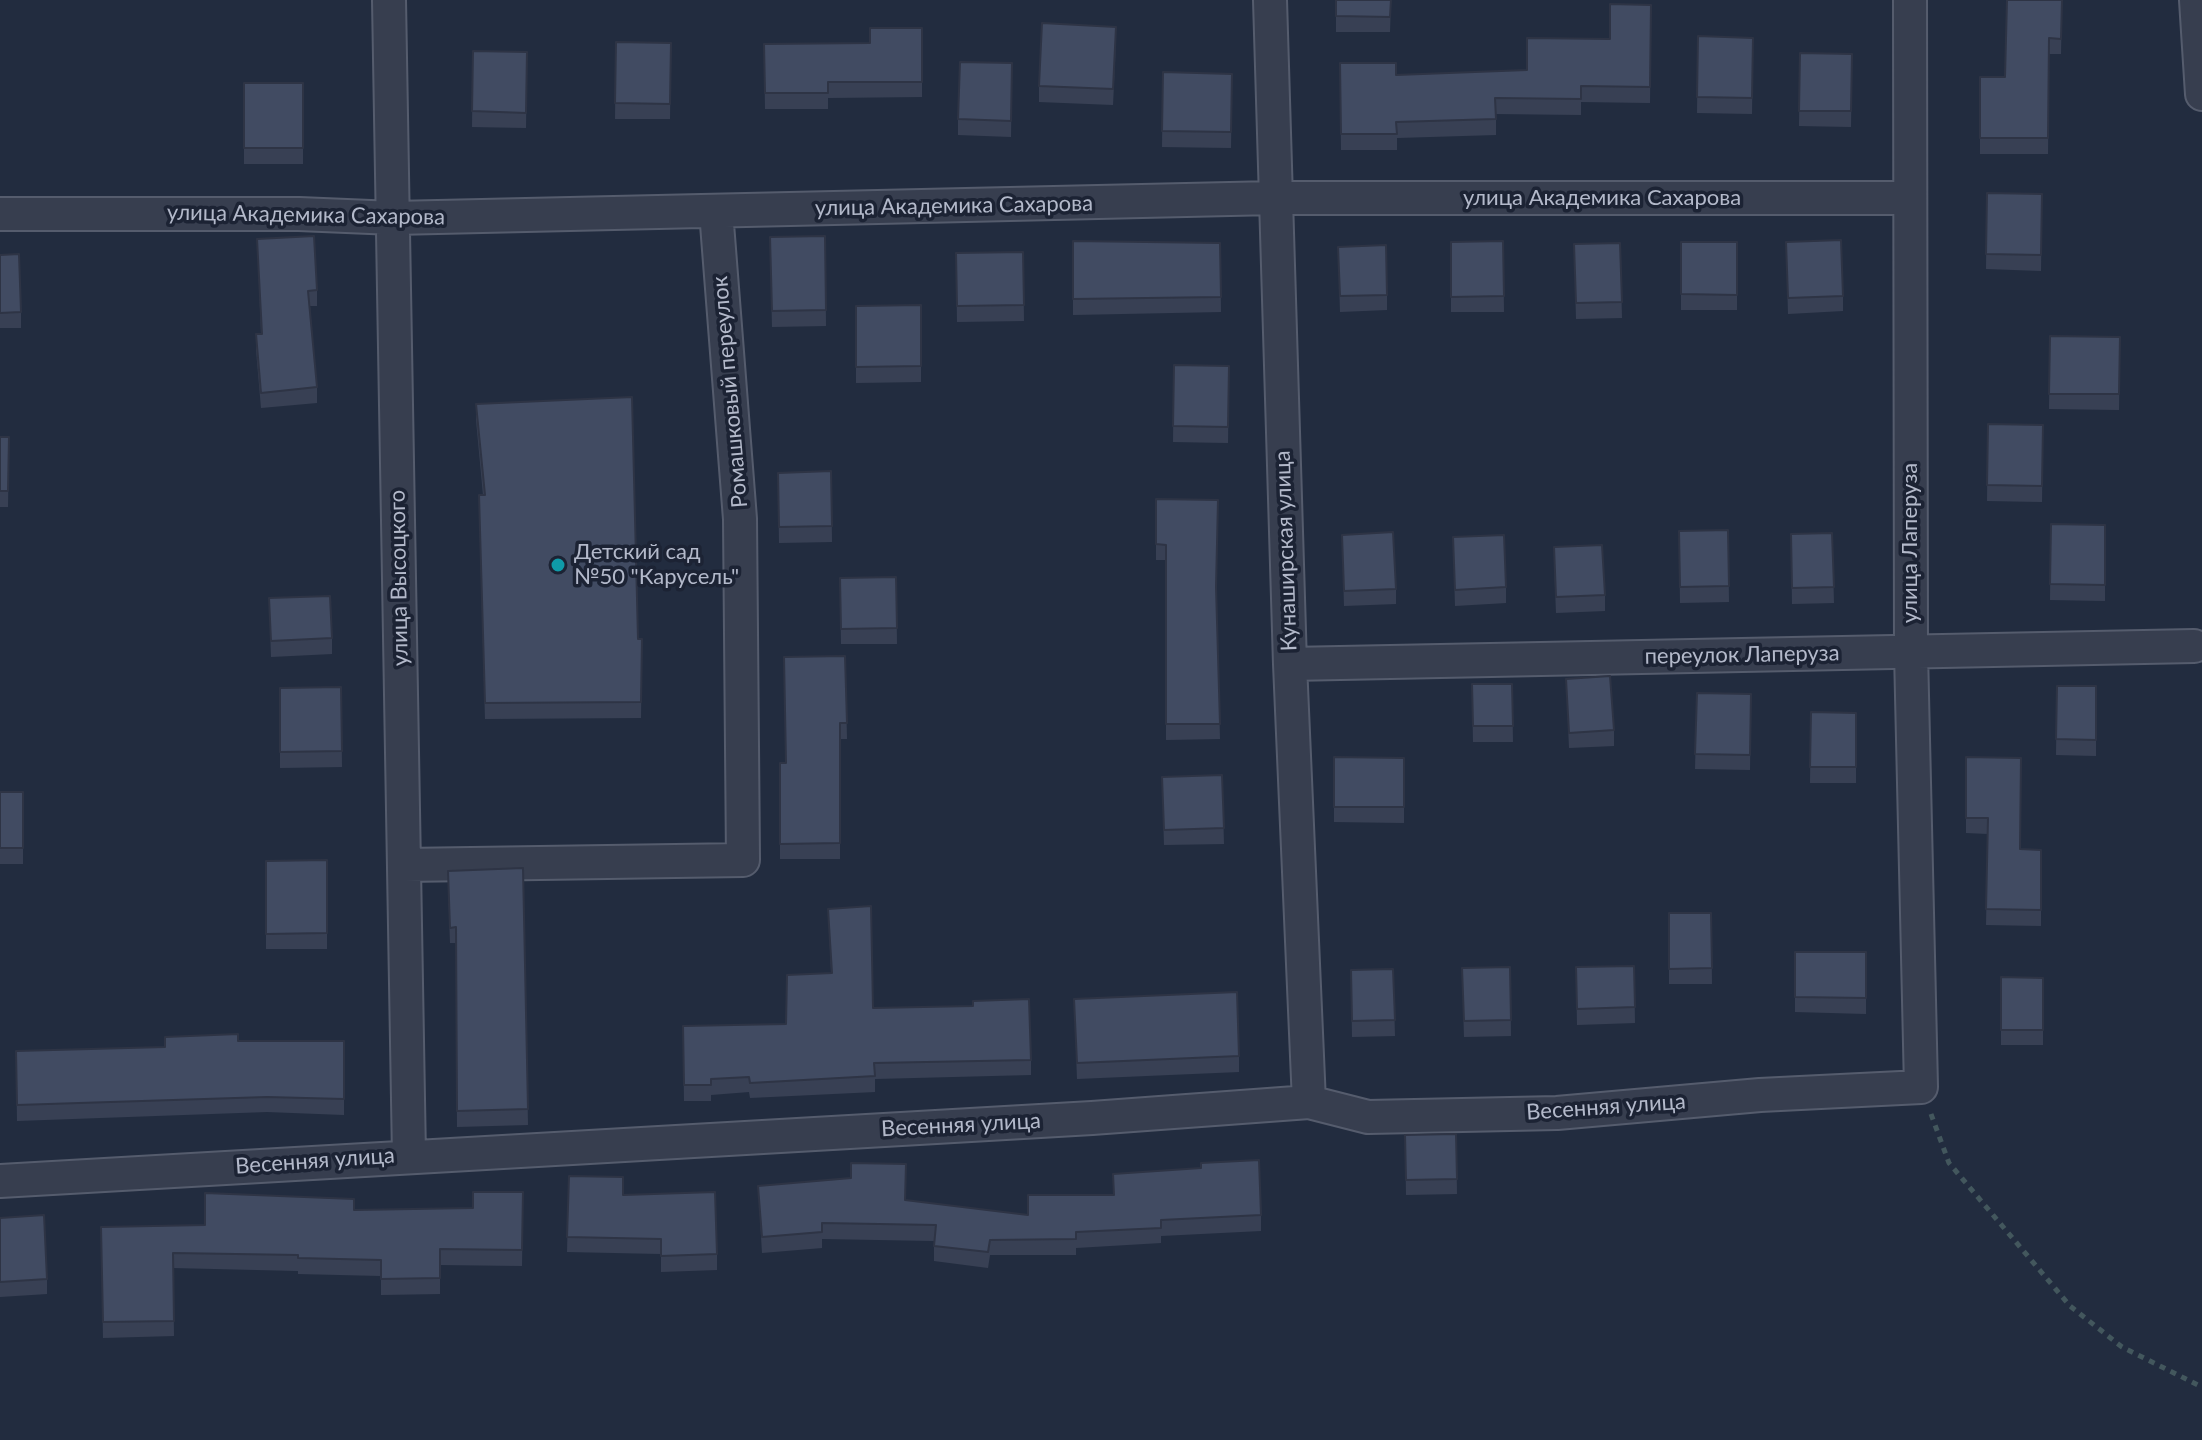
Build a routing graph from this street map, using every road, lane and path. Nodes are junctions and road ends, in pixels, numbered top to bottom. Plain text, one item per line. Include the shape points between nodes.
1 (389, 0) edge
2 (1270, 0) edge
3 (1910, 0) edge
4 (2198, 7) edge
5 (2202, 94) edge
6 (1274, 198) junction
7 (1908, 198) junction
8 (716, 211) junction
9 (0, 214) edge
10 (394, 218) junction
11 (2194, 646) dead end
12 (1911, 652) junction
13 (1290, 664) junction
14 (404, 865) junction
15 (1921, 1087) junction
16 (1309, 1102) junction
17 (409, 1156) junction
18 (0, 1181) edge
19 (2202, 1387) edge

1 - 10 street, улица Высоцкого
2 - 6 street, Кунаширская улица
3 - 7 street, улица Лаперуза
4 - 5 street
6 - 7 street, улица Академика Сахарова
6 - 8 street, улица Академика Сахарова
6 - 13 street, Кунаширская улица
7 - 12 street, улица Лаперуза
8 - 10 street, улица Академика Сахарова
8 - 14 street, Ромашковый переулок via 740,519 743,860
9 - 10 street, улица Академика Сахарова
10 - 14 street, улица Высоцкого
11 - 12 street, переулок Лаперуза
12 - 13 street, переулок Лаперуза
12 - 15 street, улица Лаперуза
13 - 16 street, Кунаширская улица
14 - 17 street, улица Высоцкого
15 - 16 street, Весенняя улица via 1525,1113 1368,1117
15 - 19 path via 1949,1163 2070,1306 2122,1347
16 - 17 street, Весенняя улица
17 - 18 street, Весенняя улица

